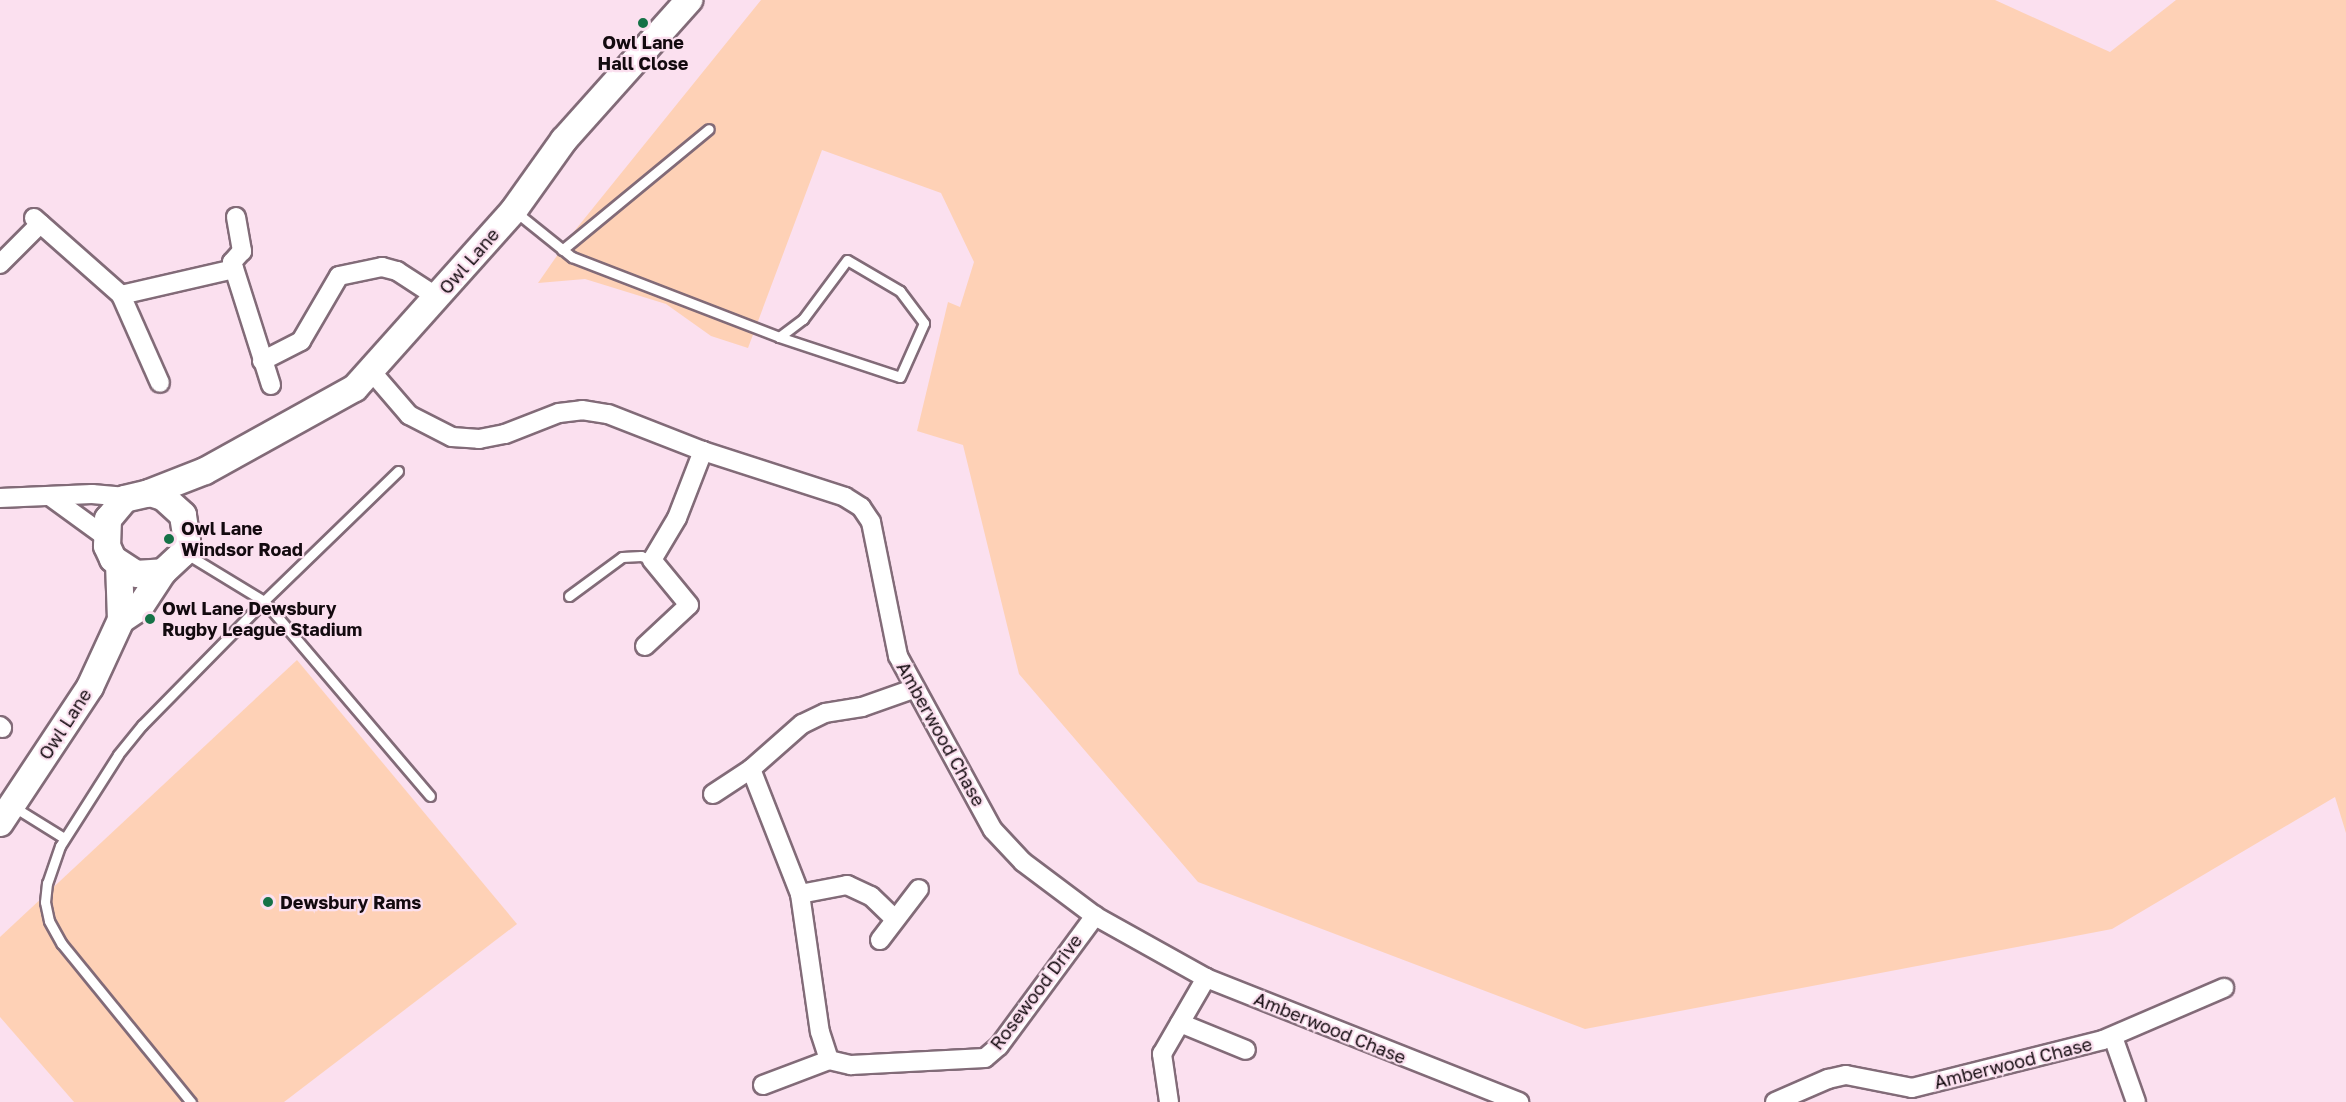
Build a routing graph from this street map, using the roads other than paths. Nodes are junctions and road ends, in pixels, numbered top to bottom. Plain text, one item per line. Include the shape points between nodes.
1 (689, 0) edge
2 (709, 129) dead end
3 (514, 210) junction
4 (236, 217) dead end
5 (562, 249) junction
6 (0, 264) edge
7 (234, 268) junction
8 (121, 295) junction
9 (437, 297) junction
10 (779, 337) junction
11 (262, 361) junction
12 (372, 372) junction
13 (160, 383) dead end
14 (271, 385) dead end
15 (703, 451) junction
16 (205, 471) junction
17 (398, 471) dead end
18 (138, 495) junction
19 (51, 497) junction
20 (0, 498) edge
21 (179, 511) junction
22 (106, 537) junction
23 (183, 552) junction
24 (652, 560) junction
25 (119, 564) junction
26 (162, 572) junction
27 (569, 596) dead end
28 (264, 601) junction
29 (121, 620) junction
30 (645, 646) dead end
31 (913, 689) junction
32 (752, 769) junction
33 (713, 794) dead end
34 (430, 796) dead end
35 (6, 814) edge
36 (64, 838) junction
37 (919, 889) dead end
38 (800, 894) junction
39 (1095, 916) junction
40 (894, 918) junction
41 (880, 940) dead end
42 (1206, 978) junction
43 (2224, 988) dead end
44 (1180, 1023) junction
45 (2113, 1037) junction
46 (1246, 1050) dead end
47 (829, 1060) junction
48 (763, 1085) dead end
49 (191, 1102) edge
50 (1169, 1102) edge
51 (1520, 1102) edge
52 (1775, 1102) edge
53 (2136, 1102) edge

1 - 3 main road, Owl Lane via 564,140
2 - 5 lane
3 - 5 lane
3 - 9 main road, Owl Lane
4 - 7 street via 242,251 232,262
5 - 10 lane via 572,257
6 - 8 street via 37,221
7 - 8 street
7 - 11 street
8 - 13 street
9 - 11 street via 397,271 382,267 339,276 301,340
9 - 12 main road, Owl Lane
10 - 10 lane via 900,377 924,323 900,291 847,260 803,319
11 - 14 street
12 - 15 street, Amberwood Chase via 409,415 453,437 479,439 505,434 559,413 582,410 608,414
12 - 16 main road, Owl Lane via 355,388
15 - 24 street via 677,518
15 - 31 street, Amberwood Chase via 845,497 861,507 871,522 898,656
16 - 18 main road, Owl Lane
16 - 21 main road via 197,489
17 - 28 lane
18 - 19 street
18 - 21 main road via 163,497
18 - 22 main road, Owl Lane via 115,508 108,519
19 - 20 street
19 - 22 street
21 - 23 main road via 187,528
22 - 25 main road, Owl Lane via 107,546
23 - 26 main road, Owl Lane
23 - 28 lane
24 - 27 lane via 622,557
24 - 30 street via 689,605
25 - 26 main road via 136,574
25 - 29 main road, Owl Lane
26 - 29 main road, Owl Lane via 140,607
28 - 34 lane
28 - 36 lane via 142,725
29 - 35 main road, Owl Lane via 90,687
31 - 32 street via 862,707 825,713 802,724
31 - 39 street, Amberwood Chase via 932,716 993,830 1023,862
32 - 33 street
32 - 38 street
35 - 36 lane
36 - 49 lane via 47,883 46,913 52,928
37 - 40 street
38 - 40 street via 847,885 871,896
38 - 47 street via 820,1032
39 - 42 street, Amberwood Chase
39 - 47 street, Rosewood Drive via 999,1046 985,1058 851,1065
40 - 41 street
42 - 44 street
42 - 51 street, Amberwood Chase
43 - 45 street, Amberwood Chase
44 - 46 street
44 - 50 street via 1162,1054
45 - 52 street, Amberwood Chase via 1912,1088 1846,1075 1828,1078
45 - 53 street, Amberwood Chase
47 - 48 street, Rosewood Drive

